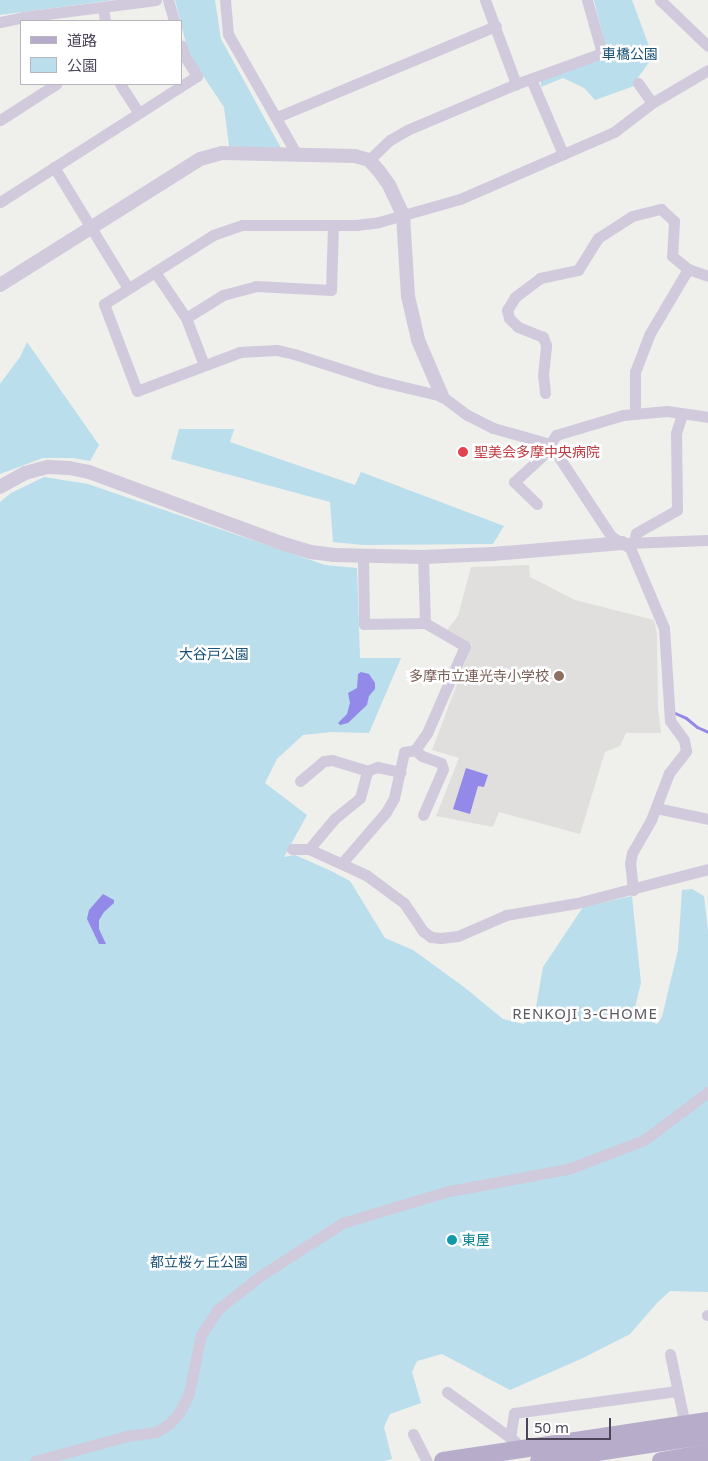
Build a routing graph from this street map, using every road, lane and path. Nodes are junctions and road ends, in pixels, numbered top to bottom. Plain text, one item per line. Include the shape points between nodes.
1 (156, 0) edge
2 (168, 0) edge
3 (226, 0) edge
4 (485, 0) edge
5 (587, 0) edge
6 (660, 0) edge
7 (103, 6) junction
8 (105, 20) edge
9 (174, 20) edge
10 (0, 22) edge
11 (496, 26) junction
12 (708, 46) edge
13 (182, 48) edge
14 (708, 70) edge
15 (532, 79) junction
16 (638, 82) dead end
17 (516, 84) junction
18 (54, 85) edge
19 (121, 85) edge
20 (652, 104) junction
21 (138, 112) junction
22 (277, 117) junction
23 (0, 120) edge
24 (564, 154) junction
25 (297, 155) junction
26 (368, 160) junction
27 (54, 167) junction
28 (0, 202) edge
29 (404, 215) junction
30 (333, 226) junction
31 (92, 227) junction
32 (688, 269) junction
33 (155, 272) junction
34 (708, 276) edge
35 (0, 285) edge
36 (128, 288) junction
37 (186, 318) junction
38 (204, 365) junction
39 (545, 393) dead end
40 (442, 396) junction
41 (635, 413) junction
42 (682, 414) junction
43 (708, 417) edge
44 (551, 446) junction
45 (0, 487) edge
46 (537, 504) dead end
47 (708, 540) edge
48 (629, 542) junction
49 (363, 557) junction
50 (423, 557) junction
51 (425, 623) junction
52 (415, 750) junction
53 (366, 771) junction
54 (400, 772) junction
55 (300, 781) dead end
56 (656, 808) junction
57 (423, 815) dead end
58 (708, 819) edge
59 (292, 849) dead end
60 (309, 850) junction
61 (342, 863) junction
62 (708, 869) edge
63 (633, 890) junction
64 (708, 1092) edge
65 (670, 1354) dead end
66 (677, 1391) junction
67 (447, 1392) dead end
68 (708, 1421) edge
69 (684, 1425) junction
70 (413, 1434) dead end
71 (708, 1435) edge
72 (510, 1438) junction
73 (708, 1453) edge
74 (533, 1455) edge
75 (35, 1461) edge
76 (427, 1461) edge
77 (443, 1461) edge
78 (661, 1461) edge

1 - 7 street
2 - 9 street
3 - 22 street via 228,34
4 - 11 street
5 - 15 street via 602,53
6 - 12 street
7 - 8 street
7 - 10 street
11 - 17 street
11 - 22 street
13 - 21 street via 197,76
14 - 20 street
15 - 17 street
15 - 24 street
16 - 20 street
17 - 26 street via 407,130
18 - 23 street
19 - 21 street
20 - 24 street via 614,132
21 - 27 street
22 - 25 street
24 - 29 street via 460,199
25 - 26 street via 355,156
25 - 31 street via 222,153 200,159
26 - 29 street via 389,185
27 - 28 street
27 - 31 street
29 - 30 street via 356,225
29 - 40 street via 408,296 416,331
30 - 33 street via 242,225 213,235
30 - 37 street via 331,290 256,286 224,295
31 - 35 street
31 - 36 street
32 - 34 street
32 - 39 street via 672,256 674,221 661,209 632,216 598,238 578,270 540,278 515,297 508,310 509,318 518,328 543,336 546,345
32 - 41 street via 649,335 634,372
33 - 36 street
33 - 37 street
36 - 38 street via 104,304 137,390
37 - 38 street
38 - 40 street via 240,352 276,350
40 - 44 street via 467,415 493,428
41 - 42 street via 667,411
41 - 44 street via 556,436
42 - 43 street
42 - 48 street via 676,434 677,510 636,533
44 - 46 street via 514,482
44 - 48 street via 611,536
45 - 49 street via 33,471 69,468 89,472 310,552
47 - 48 street
48 - 50 street
48 - 56 street via 664,628 670,721 684,740 686,751 669,773
49 - 50 street
49 - 51 street via 364,624
50 - 51 street
51 - 52 street via 465,646 427,733
52 - 54 street via 404,752
52 - 57 street via 441,763 443,769
53 - 54 street via 377,767
53 - 55 street via 332,760 324,761
53 - 60 street via 360,798 334,819
54 - 61 street via 394,798 386,812
56 - 58 street
56 - 63 street via 632,853
59 - 60 street
60 - 61 street
61 - 63 street via 366,875 404,903 423,931 441,938 458,936 506,915
62 - 63 street
64 - 75 street via 644,1140 568,1170 449,1191 342,1223 262,1274 218,1309 201,1335 189,1392 179,1413 169,1424 156,1432 128,1436
65 - 66 street
66 - 69 street
66 - 72 street via 514,1413
67 - 72 street
68 - 69 main road
69 - 74 main road
70 - 76 street
71 - 74 main road
72 - 74 street
73 - 78 main road
74 - 77 main road

